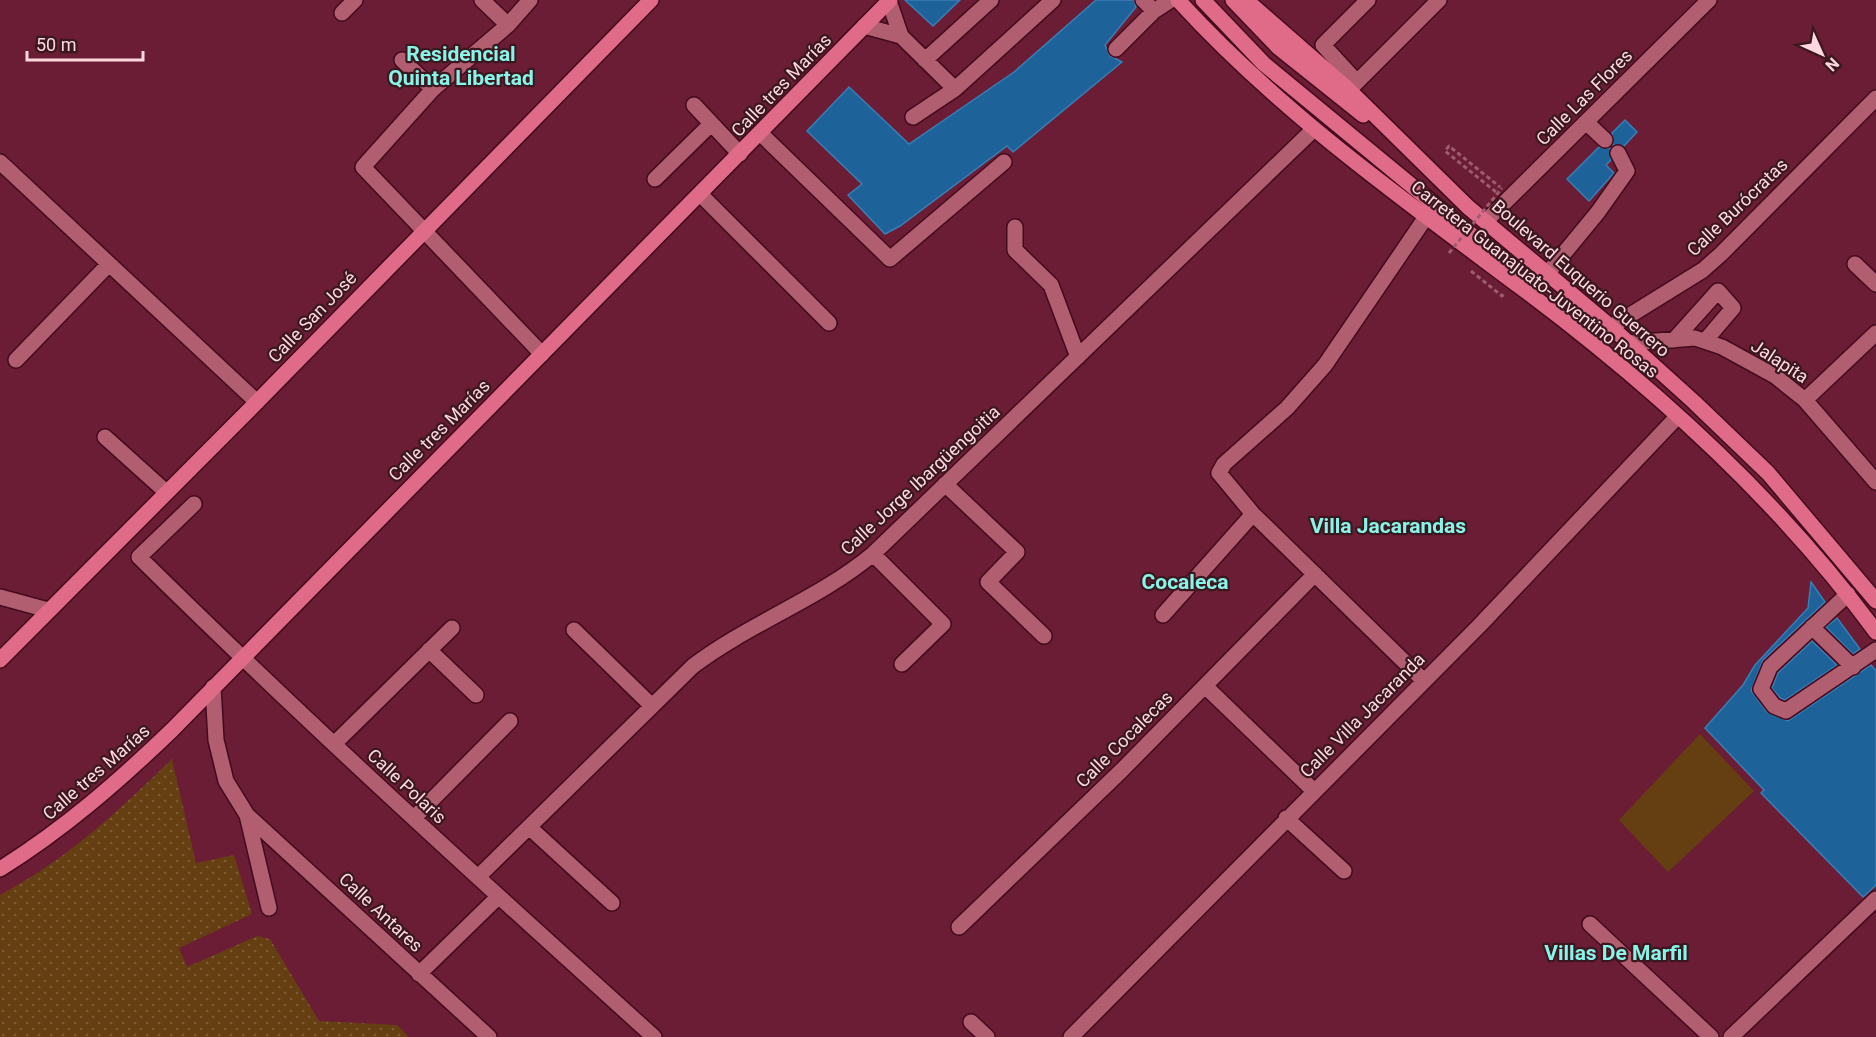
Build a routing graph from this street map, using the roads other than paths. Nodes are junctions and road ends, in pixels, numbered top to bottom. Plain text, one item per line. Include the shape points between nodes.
1 (355, 0) edge
2 (482, 0) edge
3 (530, 0) edge
4 (651, 0) edge
5 (991, 0) edge
6 (1053, 0) edge
7 (1170, 0) edge
8 (1178, 0) edge
9 (1203, 0) edge
10 (1233, 0) edge
11 (1246, 0) edge
12 (1368, 0) edge
13 (1439, 0) edge
14 (889, 1) edge
15 (1703, 2) edge
16 (1148, 5) edge
17 (342, 13) dead end
18 (508, 25) junction
19 (864, 26) junction
20 (900, 36) junction
21 (1116, 49) dead end
22 (402, 60) dead end
23 (925, 60) junction
24 (1353, 86) junction
25 (433, 89) junction
26 (955, 89) junction
27 (1876, 98) edge
28 (694, 105) dead end
29 (913, 117) dead end
30 (1587, 123) junction
31 (711, 124) junction
32 (1314, 129) junction
33 (760, 133) junction
34 (1605, 140) dead end
35 (1618, 153) dead end
36 (740, 154) junction
37 (0, 162) edge
38 (1004, 162) dead end
39 (1421, 163) junction
40 (655, 179) dead end
41 (701, 195) junction
42 (1426, 217) junction
43 (1486, 221) junction
44 (1015, 226) dead end
45 (423, 230) junction
46 (109, 264) junction
47 (1856, 264) dead end
48 (1546, 273) junction
49 (1876, 284) edge
50 (1519, 286) junction
51 (829, 323) dead end
52 (1611, 327) junction
53 (1876, 333) edge
54 (1674, 340) junction
55 (1705, 341) junction
56 (1630, 343) junction
57 (542, 354) junction
58 (1078, 357) junction
59 (16, 360) dead end
60 (1805, 400) junction
61 (257, 402) junction
62 (1677, 417) junction
63 (105, 437) dead end
64 (1876, 482) edge
65 (945, 484) junction
66 (165, 491) junction
67 (194, 504) dead end
68 (1253, 514) junction
69 (873, 554) junction
70 (1315, 574) junction
71 (1848, 594) junction
72 (0, 597) edge
73 (1876, 601) edge
74 (48, 610) junction
75 (1163, 615) dead end
76 (1812, 627) junction
77 (452, 628) dead end
78 (574, 630) dead end
79 (1876, 632) edge
80 (1044, 636) dead end
81 (429, 650) junction
82 (1876, 650) edge
83 (240, 658) junction
84 (0, 660) edge
85 (902, 664) dead end
86 (1853, 667) junction
87 (1424, 681) junction
88 (1205, 686) junction
89 (213, 687) junction
90 (476, 695) dead end
91 (652, 706) junction
92 (510, 721) dead end
93 (334, 744) junction
94 (1314, 791) junction
95 (247, 816) junction
96 (414, 818) junction
97 (1286, 818) junction
98 (530, 827) junction
99 (0, 869) edge
100 (1344, 871) dead end
101 (478, 878) junction
102 (498, 897) junction
103 (1876, 899) edge
104 (612, 903) dead end
105 (269, 908) dead end
106 (1590, 924) dead end
107 (959, 927) dead end
108 (419, 974) junction
109 (971, 1022) dead end
110 (489, 1037) edge
111 (654, 1037) edge
112 (987, 1037) edge
113 (1071, 1037) edge
114 (1711, 1037) edge
115 (1731, 1037) edge

1 - 17 street
2 - 18 street
3 - 18 street
4 - 45 main road, Calle San José
5 - 23 street
6 - 26 street
7 - 16 street
8 - 32 main road, Carretera Guanajuato-Juventino Rosas via 1219,46
9 - 50 main road via 1264,64 1502,260
10 - 39 main road via 1279,48
11 - 24 main road, Boulevard Euquerio Guerrero via 1256,12
12 - 24 street via 1323,45
13 - 24 street
14 - 19 main road, Calle tres Marías
14 - 20 street
15 - 30 street, Calle Las Flores
16 - 21 street
18 - 25 street
19 - 20 street
19 - 33 main road, Calle tres Marías
20 - 23 street
22 - 25 street
23 - 26 street
24 - 39 main road, Boulevard Euquerio Guerrero
25 - 45 street via 363,167
26 - 29 street
27 - 52 street, Calle Burócratas via 1715,259
28 - 31 street
30 - 34 street
30 - 43 street, Calle Las Flores via 1504,195
31 - 36 street
31 - 40 street
32 - 42 main road, Carretera Guanajuato-Juventino Rosas
32 - 58 street, Calle Jorge Ibargüengoitia
33 - 36 main road, Calle tres Marías
33 - 38 street via 890,259
35 - 48 street via 1627,171
36 - 41 main road, Calle tres Marías
37 - 46 street
39 - 43 main road, Boulevard Euquerio Guerrero
41 - 51 street
41 - 57 main road, Calle tres Marías
42 - 50 main road, Carretera Guanajuato-Juventino Rosas
42 - 68 street via 1325,366 1287,408 1224,464 1219,473
43 - 48 main road, Boulevard Euquerio Guerrero
44 - 58 street via 1015,250 1051,285
45 - 57 street
45 - 61 main road, Calle San José
46 - 59 street
46 - 61 street
47 - 49 street
48 - 52 main road, Boulevard Euquerio Guerrero
50 - 62 main road, Carretera Guanajuato-Juventino Rosas
52 - 56 main road, Boulevard Euquerio Guerrero
53 - 60 street
54 - 55 street, Jalapita
54 - 55 street via 1718,291 1732,308
54 - 56 street, Jalapita
55 - 60 street, Jalapita via 1775,376
56 - 73 main road, Boulevard Euquerio Guerrero via 1768,473
57 - 83 main road, Calle tres Marías
58 - 65 street, Calle Jorge Ibargüengoitia
60 - 64 street, Jalapita
61 - 66 main road, Calle San José
62 - 71 main road, Carretera Guanajuato-Juventino Rosas via 1750,483
62 - 87 street, Calle Villa Jacaranda
63 - 66 street
65 - 69 street, Calle Jorge Ibargüengoitia
65 - 80 street via 1017,552 988,582
66 - 74 main road, Calle San José
67 - 83 street, Calle Polaris via 139,557
68 - 70 street
68 - 75 street
69 - 85 street via 943,624
69 - 91 street, Calle Jorge Ibargüengoitia via 852,571 717,647
70 - 87 street
70 - 88 street, Calle Cocalecas
71 - 76 street
71 - 79 main road, Carretera Guanajuato-Juventino Rosas
72 - 74 street
74 - 84 main road, Calle San José
76 - 86 street
76 - 86 street via 1770,667 1761,688 1774,706 1786,711
77 - 81 street
78 - 91 street
81 - 90 street
81 - 93 street
82 - 86 street
83 - 89 main road, Calle tres Marías
83 - 93 street, Calle Polaris
87 - 94 street, Calle Villa Jacaranda
88 - 94 street
88 - 107 street, Calle Cocalecas
89 - 95 street, Calle Antares via 216,740 226,782
89 - 99 main road, Calle tres Marías via 111,789 48,839
91 - 98 street, Calle Jorge Ibargüengoitia
92 - 96 street
93 - 96 street, Calle Polaris
94 - 97 street, Calle Villa Jacaranda
95 - 105 street, Calle Antares
95 - 108 street, Calle Antares
96 - 101 street, Calle Polaris
97 - 100 street
97 - 113 street, Calle Villa Jacaranda
98 - 101 street, Calle Jorge Ibargüengoitia
98 - 104 street
101 - 102 street, Calle Polaris
102 - 108 street
102 - 111 street, Calle Polaris
103 - 115 street
106 - 114 street
108 - 110 street, Calle Antares
109 - 112 street

